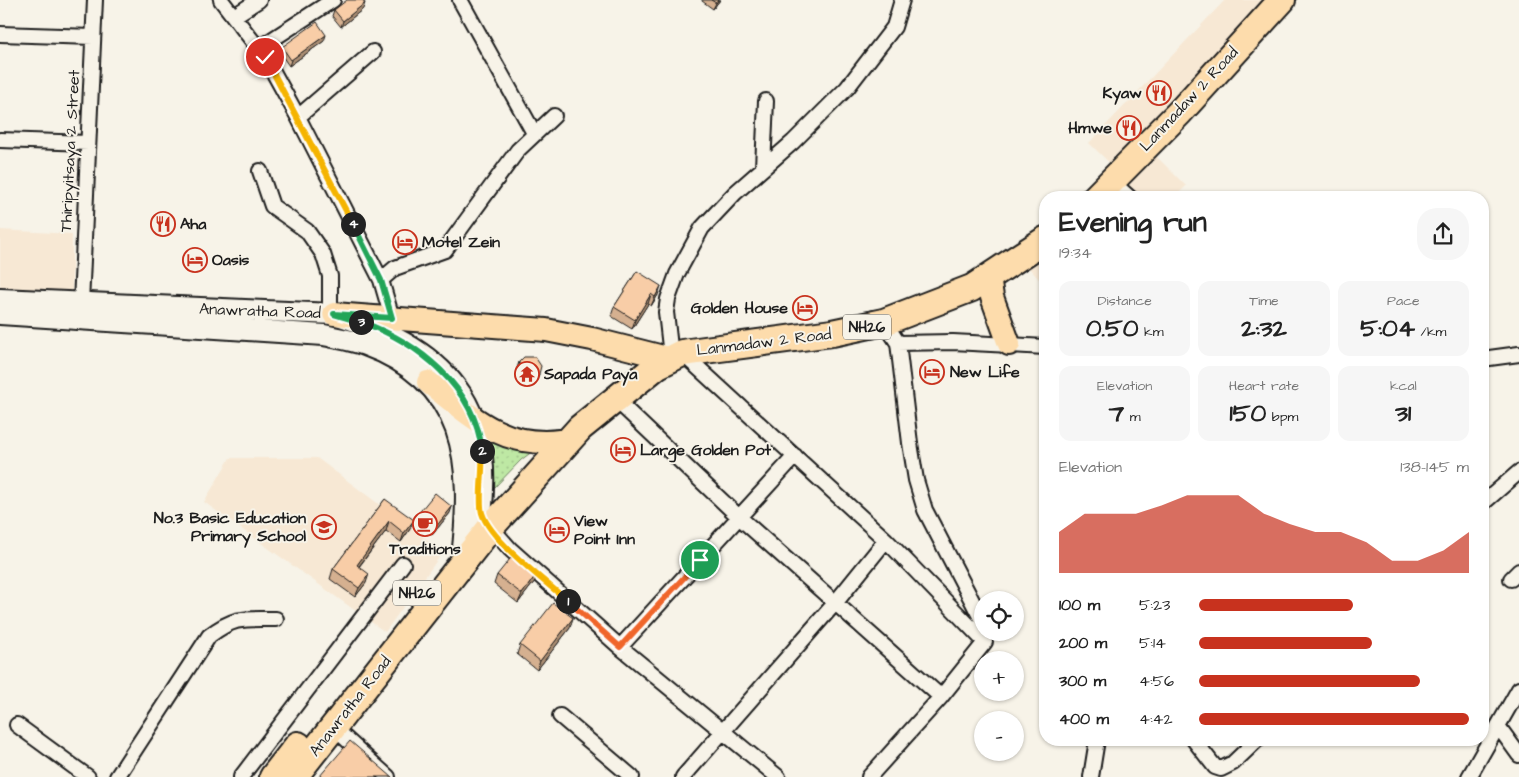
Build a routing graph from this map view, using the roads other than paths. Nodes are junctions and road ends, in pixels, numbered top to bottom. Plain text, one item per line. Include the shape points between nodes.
1 (95, 0) edge
2 (221, 0) edge
3 (259, 0) edge
4 (333, 0) edge
5 (460, 0) edge
6 (902, 0) edge
7 (1282, 0) edge
8 (234, 16) junction
9 (0, 34) edge
10 (93, 37) junction
11 (258, 48) junction
12 (372, 52) dead end
13 (766, 101) dead end
14 (298, 116) junction
15 (554, 116) dead end
16 (534, 134) junction
17 (0, 140) edge
18 (88, 143) junction
19 (763, 167) junction
20 (260, 171) dead end
21 (1113, 191) edge
22 (1039, 244) edge
23 (989, 277) junction
24 (381, 280) junction
25 (0, 299) edge
26 (81, 303) junction
27 (0, 314) edge
28 (332, 314) junction
29 (392, 318) junction
30 (891, 332) junction
31 (1009, 344) junction
32 (1039, 346) edge
33 (1519, 354) edge
34 (673, 356) junction
35 (1489, 358) edge
36 (428, 382) junction
37 (614, 398) junction
38 (475, 420) junction
39 (570, 435) junction
40 (795, 456) junction
41 (1519, 472) edge
42 (1489, 498) edge
43 (739, 517) junction
44 (475, 537) junction
45 (886, 540) junction
46 (403, 564) dead end
47 (836, 602) junction
48 (974, 605) edge
49 (276, 618) dead end
50 (974, 625) edge
51 (983, 641) edge
52 (620, 647) junction
53 (941, 697) junction
54 (1517, 699) edge
55 (560, 716) dead end
56 (17, 725) dead end
57 (1498, 726) junction
58 (333, 727) junction
59 (723, 732) junction
60 (1489, 742) edge
61 (1096, 746) edge
62 (1199, 746) edge
63 (1251, 746) edge
64 (1487, 746) edge
65 (1519, 755) edge
66 (88, 777) edge
67 (117, 777) edge
68 (241, 777) edge
69 (273, 777) edge
70 (294, 777) edge
71 (388, 777) edge
72 (632, 777) edge
73 (682, 777) edge
74 (778, 777) edge
75 (869, 777) edge
76 (1091, 777) edge
77 (1469, 777) edge

1 - 10 street, Thiripyitsaya 2 Street
2 - 8 street
3 - 8 street
4 - 11 street
5 - 16 street
6 - 19 street via 894,27 847,88
7 - 21 highway, Lanmadaw 2 Road
8 - 11 street
9 - 10 street
10 - 18 street, Thiripyitsaya 2 Street
11 - 14 street
12 - 14 street
13 - 19 street
14 - 24 street
15 - 16 street
16 - 24 street via 518,150 445,250 395,268
17 - 18 street
18 - 26 street, Thiripyitsaya 2 Street
19 - 34 street via 702,228 677,274 666,312
20 - 28 street via 272,206 307,231 323,254 330,276
22 - 23 highway, Lanmadaw 2 Road / NH26
23 - 30 highway, Lanmadaw 2 Road / NH26
23 - 31 main road via 992,297
24 - 29 street
25 - 26 main road, Anawratha Road
26 - 28 main road, Anawratha Road
27 - 36 main road, Anawratha Road via 324,335 388,354
28 - 29 main road
28 - 38 main road, Anawratha Road via 385,332 428,359 458,390
29 - 34 main road via 546,330
30 - 31 street
30 - 34 highway, Lanmadaw 2 Road / NH26 via 832,333
30 - 48 street via 916,480 925,510
31 - 32 street
33 - 35 street
34 - 37 highway, NH26
34 - 40 street
36 - 38 main road
36 - 44 main road, Anawratha Road via 440,395 458,432
37 - 39 highway, NH26
37 - 43 street
38 - 39 main road via 516,440 536,443
38 - 44 main road, Anawratha Road via 483,457
39 - 44 highway, Anawratha Road / NH26
40 - 43 street
40 - 45 street
41 - 42 street
43 - 47 street
43 - 52 street
44 - 52 street via 510,549
44 - 58 highway, Anawratha Road / NH26
44 - 69 highway, Anawratha Road / NH26
45 - 47 street
45 - 50 street
46 - 68 street
47 - 53 street
47 - 59 street
49 - 67 street via 225,623 209,636
51 - 53 street
52 - 59 street
53 - 75 street
54 - 57 street
55 - 72 street
56 - 66 street
57 - 60 street
57 - 65 street
58 - 70 highway, Anawratha Road / NH26
58 - 71 street
59 - 73 street
59 - 74 street
61 - 76 street
62 - 63 street via 1215,767 1221,769 1233,763
64 - 77 street

